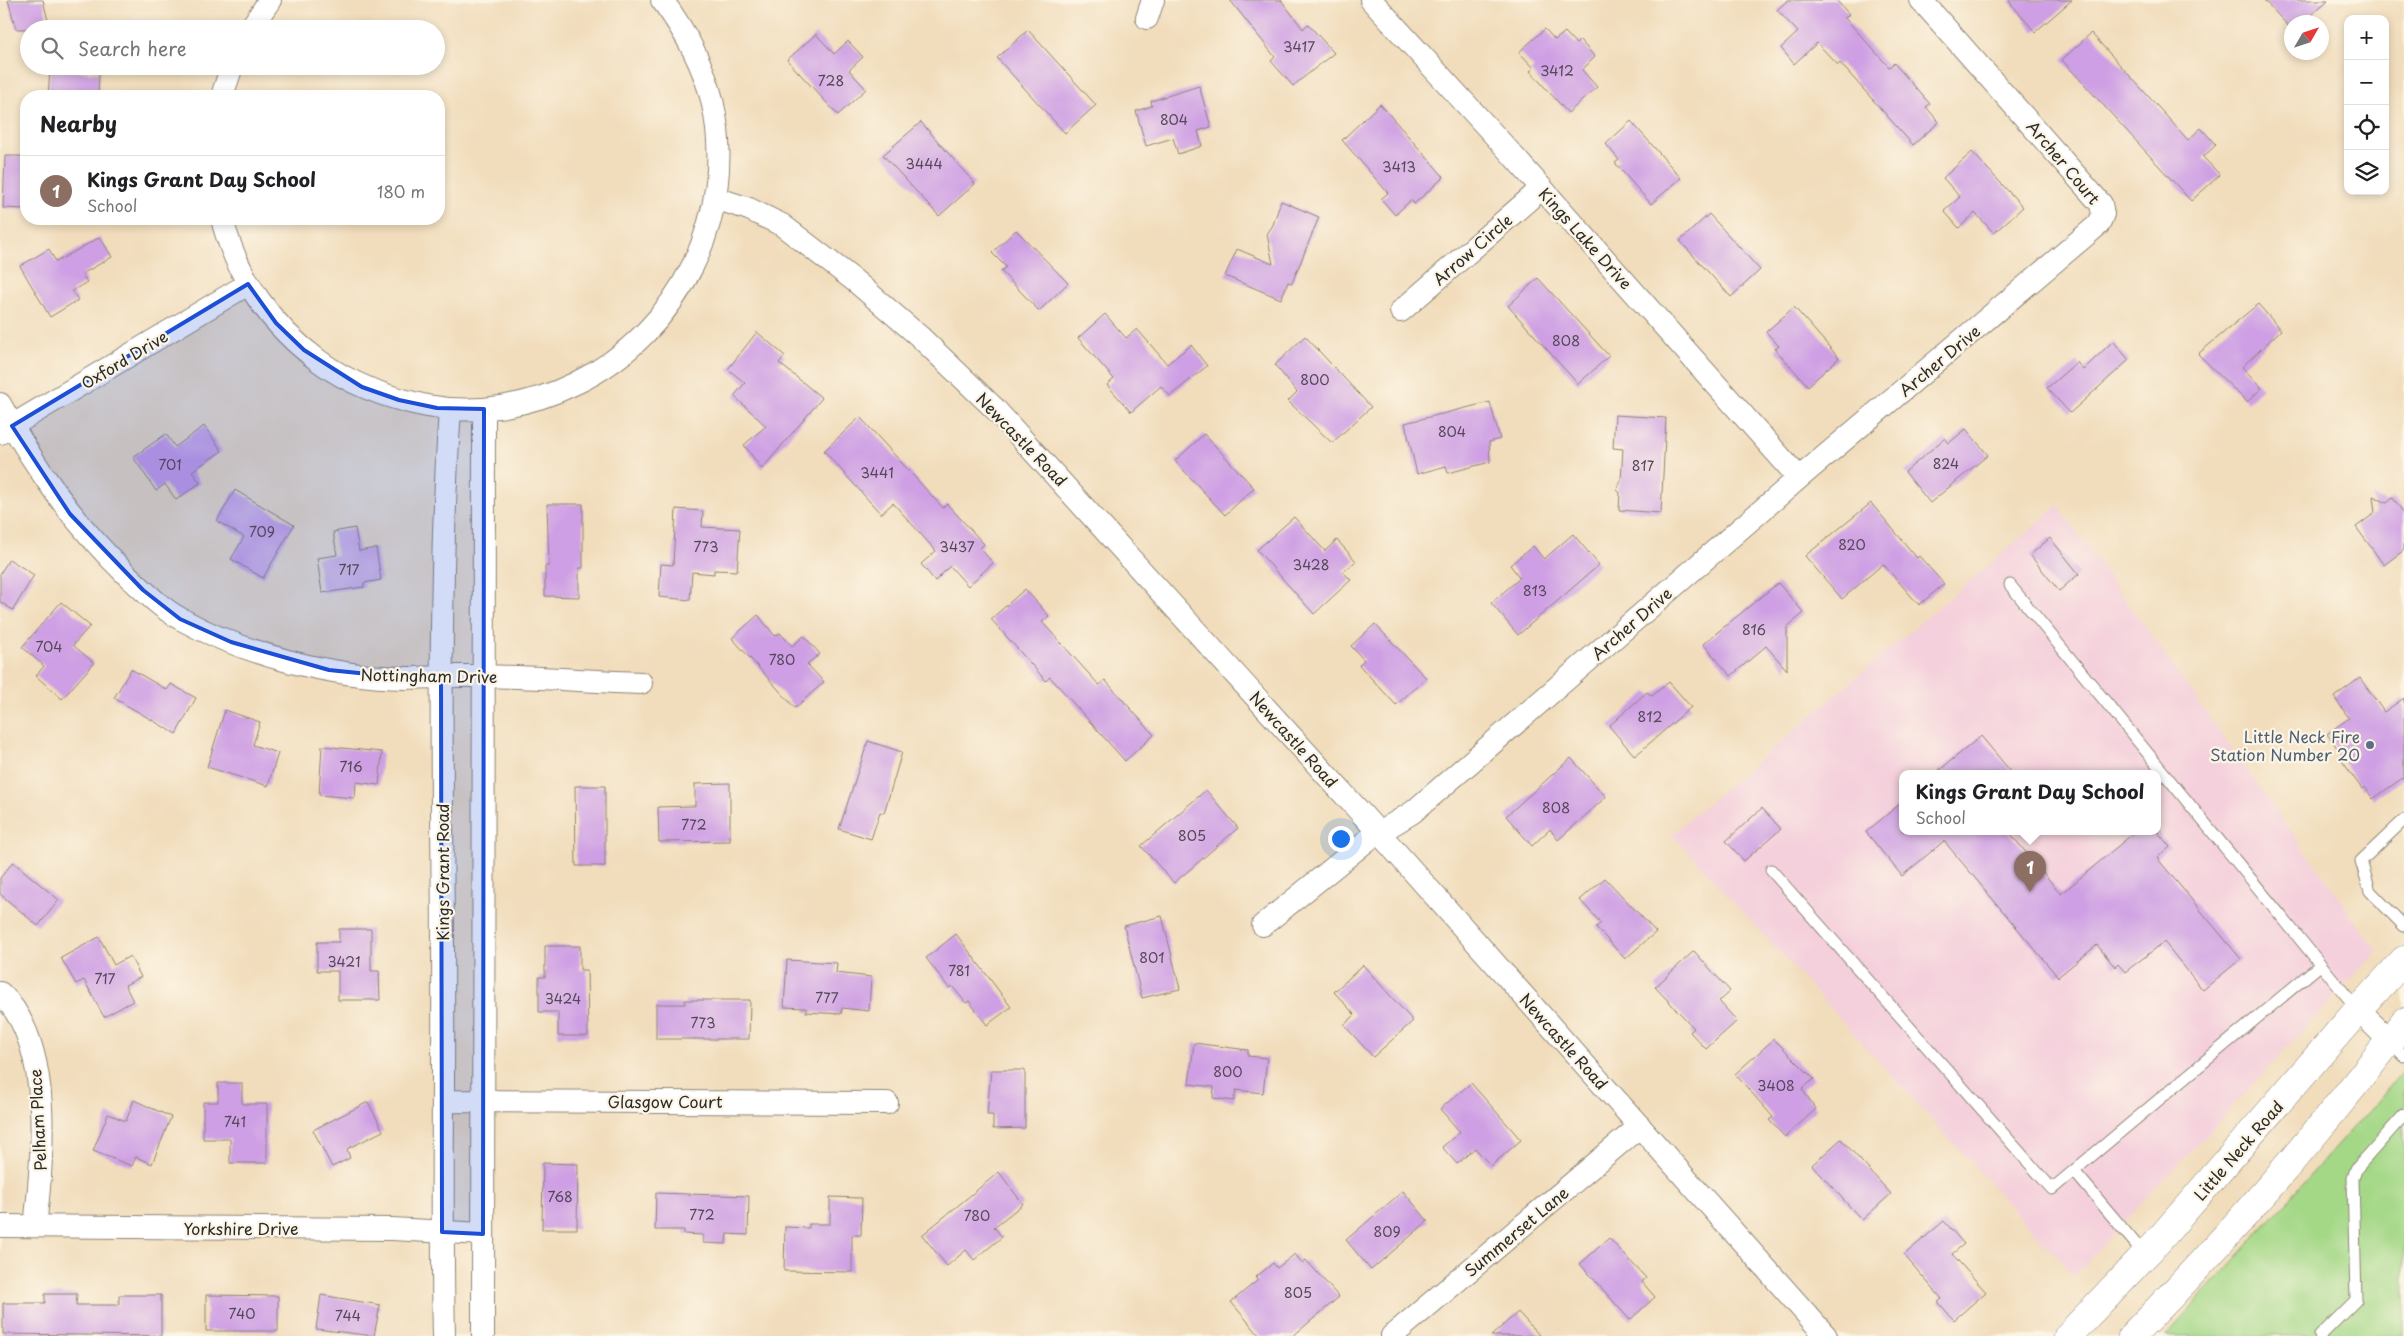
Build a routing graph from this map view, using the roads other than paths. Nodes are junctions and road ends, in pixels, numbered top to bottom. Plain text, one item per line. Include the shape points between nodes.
1 (270, 0) edge
2 (662, 0) edge
3 (1371, 0) edge
4 (1921, 0) edge
5 (256, 20) edge
6 (229, 75) edge
7 (224, 90) edge
8 (1542, 188) junction
9 (714, 198) junction
10 (224, 225) edge
11 (248, 284) junction
12 (1401, 311) dead end
13 (1993, 314) joint
14 (0, 404) edge
15 (450, 408) junction
16 (484, 409) junction
17 (6, 430) edge
18 (1800, 478) junction
19 (2010, 585) dead end
20 (441, 676) junction
21 (482, 676) junction
22 (641, 683) dead end
23 (2161, 770) edge
24 (2161, 770) edge
25 (2404, 820) edge
26 (1379, 833) junction
27 (1771, 870) dead end
28 (1263, 925) dead end
29 (2404, 926) edge
30 (2404, 960) edge
31 (2320, 965) junction
32 (0, 993) edge
33 (2358, 1010) junction
34 (2399, 1040) edge
35 (444, 1101) junction
36 (484, 1101) junction
37 (887, 1103) dead end
38 (2404, 1115) edge
39 (1640, 1126) junction
40 (2074, 1171) junction
41 (0, 1226) edge
42 (35, 1226) junction
43 (442, 1232) junction
44 (482, 1234) junction
45 (2145, 1254) junction
46 (444, 1336) edge
47 (483, 1336) edge
48 (1392, 1336) edge
49 (1826, 1336) edge
50 (2068, 1336) edge
51 (2132, 1336) edge
52 (2320, 1336) edge

1 - 5 street
2 - 9 street via 683,29 700,64 712,101 717,140
3 - 8 street, Kings Lake Drive
4 - 13 street, Archer Court via 2101,204 2103,214 2099,224
6 - 7 street
8 - 12 street, Arrow Circle
8 - 18 street, Kings Lake Drive
9 - 16 street via 696,261 673,301 626,352 559,392 522,403
9 - 26 street, Newcastle Road via 749,209 782,226 855,281 946,362 1066,485
10 - 11 street
11 - 15 street via 276,323 329,369 362,387 399,400
11 - 17 street, Oxford Drive
13 - 18 street, Archer Drive
14 - 17 street, Nottingham Drive
15 - 16 street
15 - 20 street, Kings Grant Road
16 - 21 street
17 - 20 street, Nottingham Drive via 101,549 143,590 180,619 231,642 329,670 407,678
18 - 26 street, Archer Drive via 1413,812
19 - 24 lane
20 - 21 street, Nottingham Drive
20 - 35 street, Kings Grant Road
21 - 22 street, Nottingham Drive
21 - 36 street
23 - 31 lane
25 - 29 lane via 2361,861 2370,891
26 - 28 street, Archer Drive
26 - 39 street, Newcastle Road
27 - 40 lane via 2052,1189
30 - 33 street, Little Neck Road
31 - 33 lane
31 - 40 lane
32 - 42 street, Pelham Place via 22,1021 32,1047 38,1086 41,1142
33 - 34 street
33 - 45 street, Little Neck Road
34 - 51 street
35 - 36 street, Glasgow Court
35 - 43 street, Kings Grant Road
36 - 37 street, Glasgow Court
36 - 44 street
38 - 52 lane via 2356,1169 2353,1178 2356,1300
39 - 48 street, Summerset Lane
39 - 49 street, Newcastle Road
40 - 45 lane
41 - 42 street, Yorkshire Drive
42 - 43 street, Yorkshire Drive
43 - 44 street, Yorkshire Drive
43 - 46 street, Kings Grant Road
44 - 47 street
45 - 50 street, Little Neck Road

